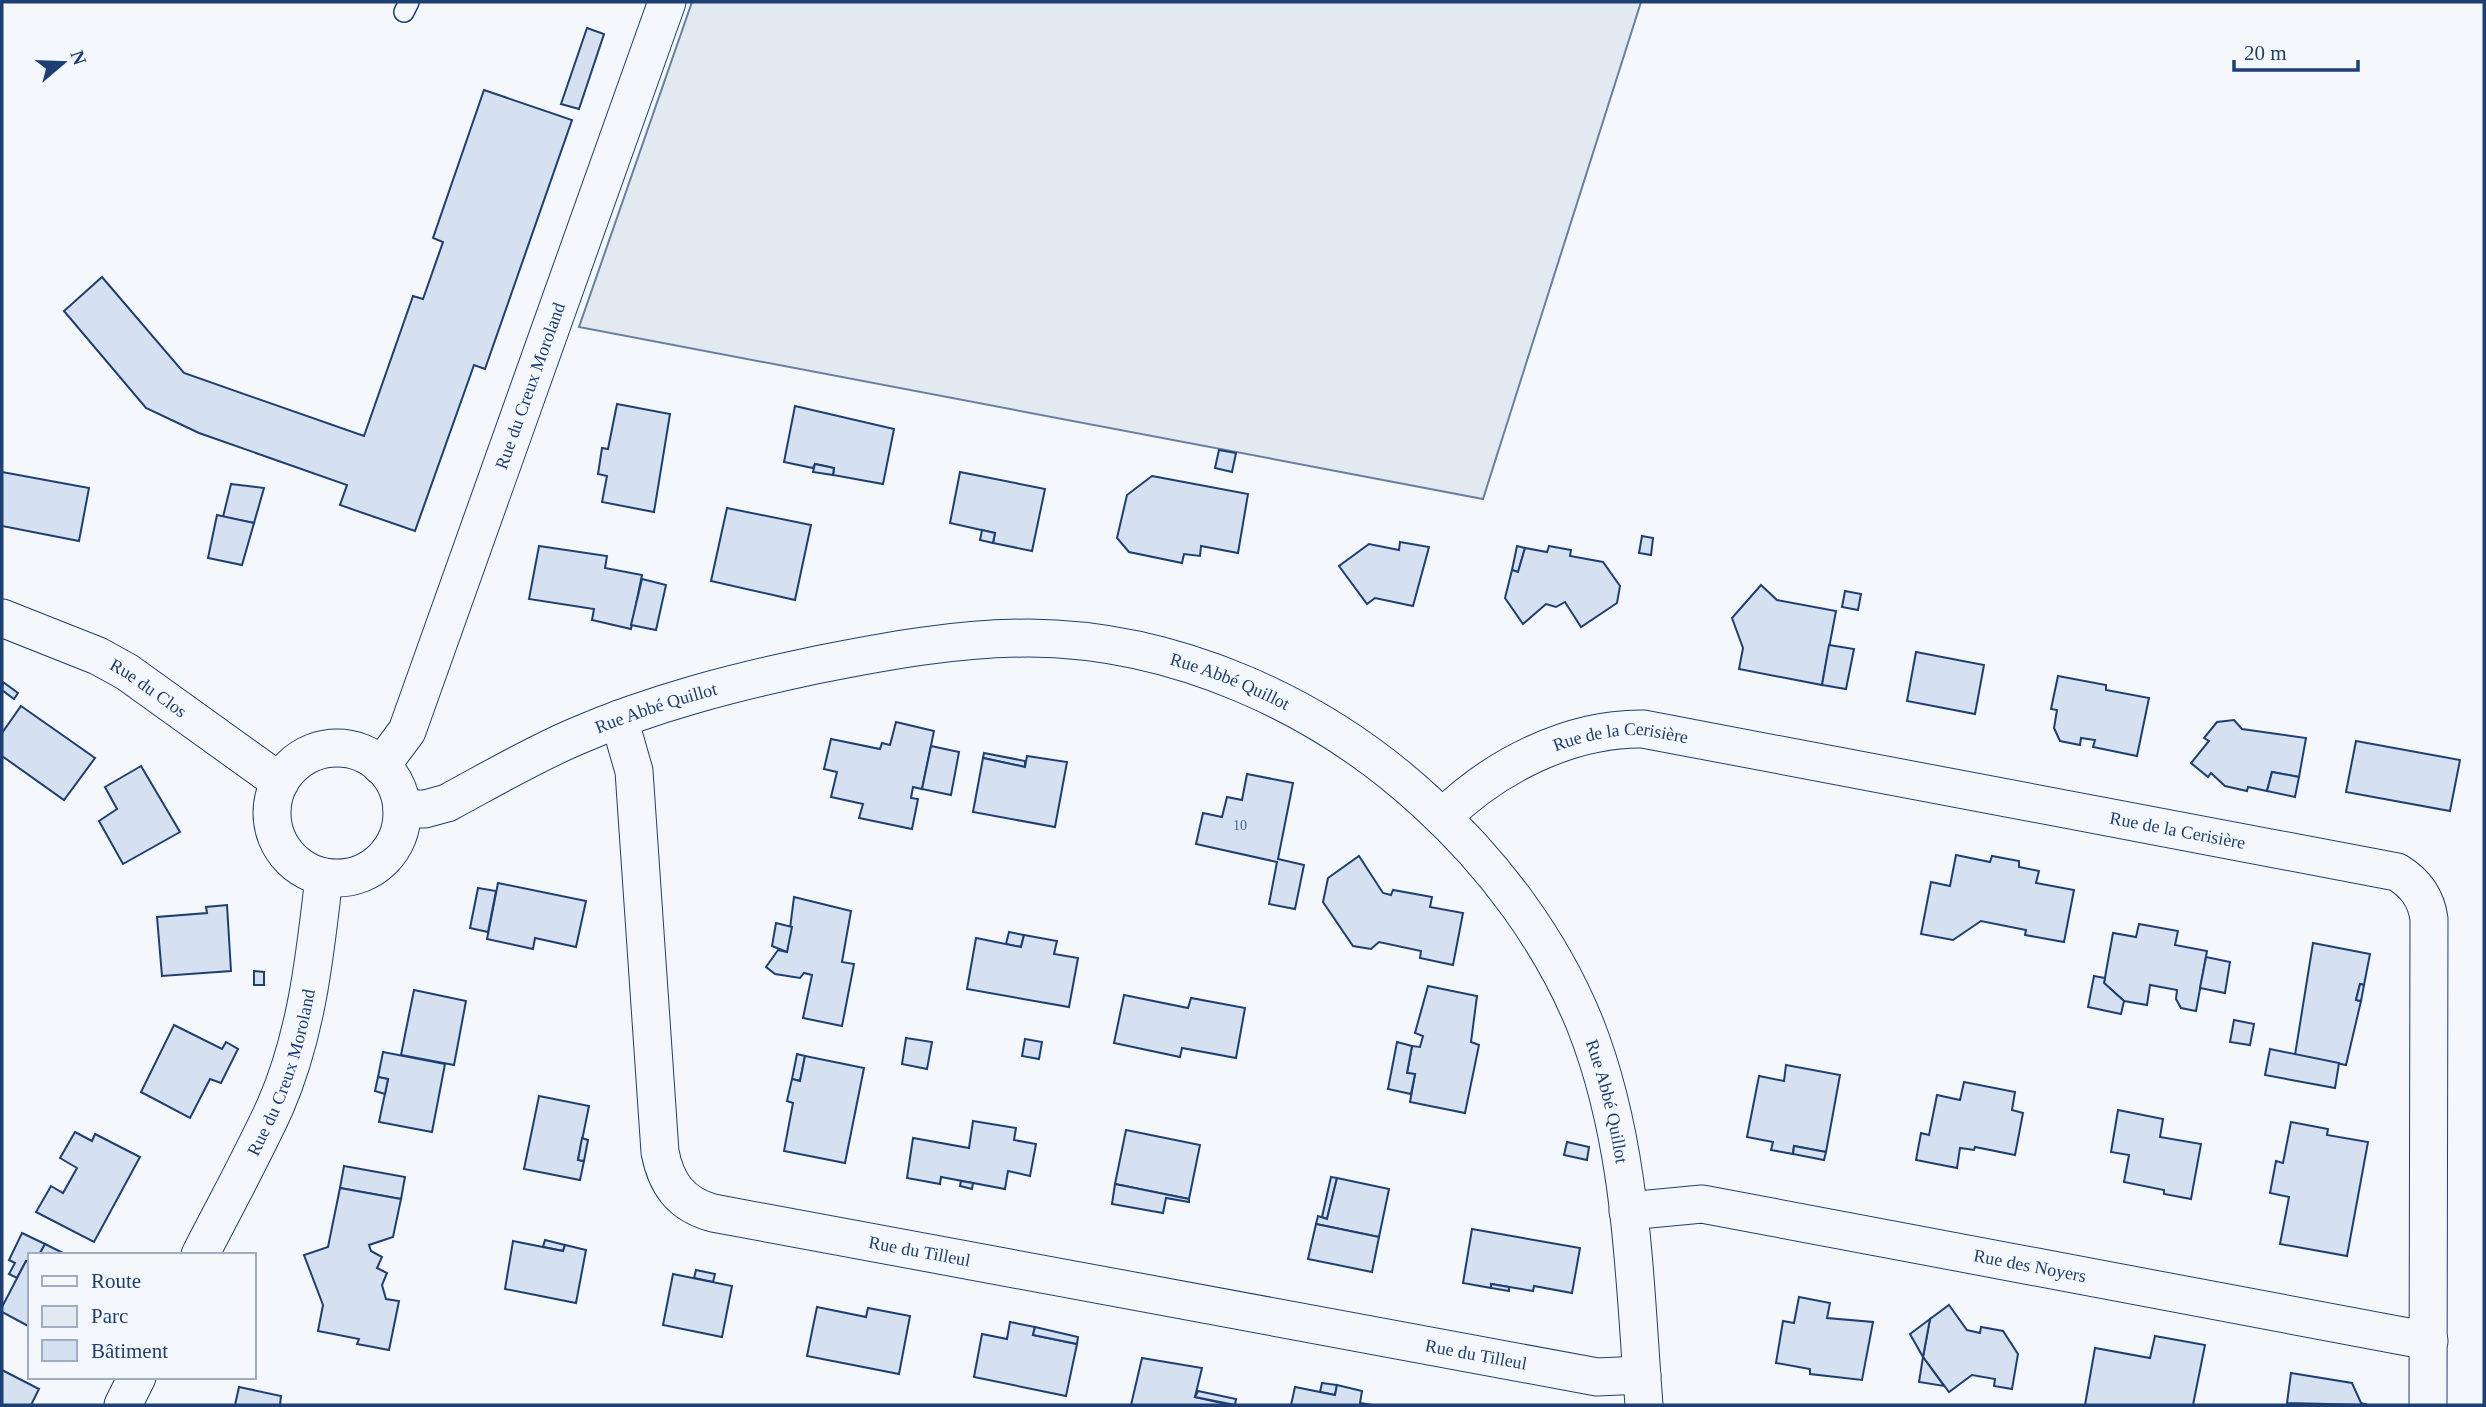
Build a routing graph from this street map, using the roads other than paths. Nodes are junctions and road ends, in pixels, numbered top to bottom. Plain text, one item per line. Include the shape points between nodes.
1 (667, 2) edge
2 (2, 618) edge
3 (619, 719) junction
4 (381, 766) junction
5 (280, 782) junction
6 (402, 809) junction
7 (1443, 817) junction
8 (324, 877) junction
9 (1628, 1211) junction
10 (201, 1253) edge
11 (2429, 1340) junction
12 (136, 1379) edge
13 (1643, 1390) edge
14 (123, 1405) edge
15 (2428, 1405) edge

1 - 4 street, Rue du Creux Moroland via 407,731
2 - 5 street, Rue du Clos via 127,672
3 - 6 street, Rue Abbé Quillot via 447,803
3 - 7 street, Rue Abbé Quillot via 723,687 871,654 997,639 1071,641 1183,663 1279,700 1363,749
3 - 13 street, Rue du Tilleul via 634,771 660,1152 668,1180 687,1203 726,1215 1597,1377
4 - 5 street via 346,749 326,749 292,766
4 - 6 street via 395,786
5 - 8 street via 271,816 274,833 293,862
6 - 8 street via 395,842 379,862 358,875
7 - 9 street, Rue Abbé Quillot via 1508,891 1565,981 1613,1111
7 - 11 street, Rue de la Cerisière via 1476,788 1546,749 1600,730 1643,729 2397,872 2422,895 2429,919
8 - 10 street, Rue du Creux Moroland via 314,972 288,1072
9 - 11 street, Rue des Noyers via 1702,1204
9 - 13 street, Rue Abbé Quillot
11 - 15 street, Rue de la Cerisière
12 - 14 street

